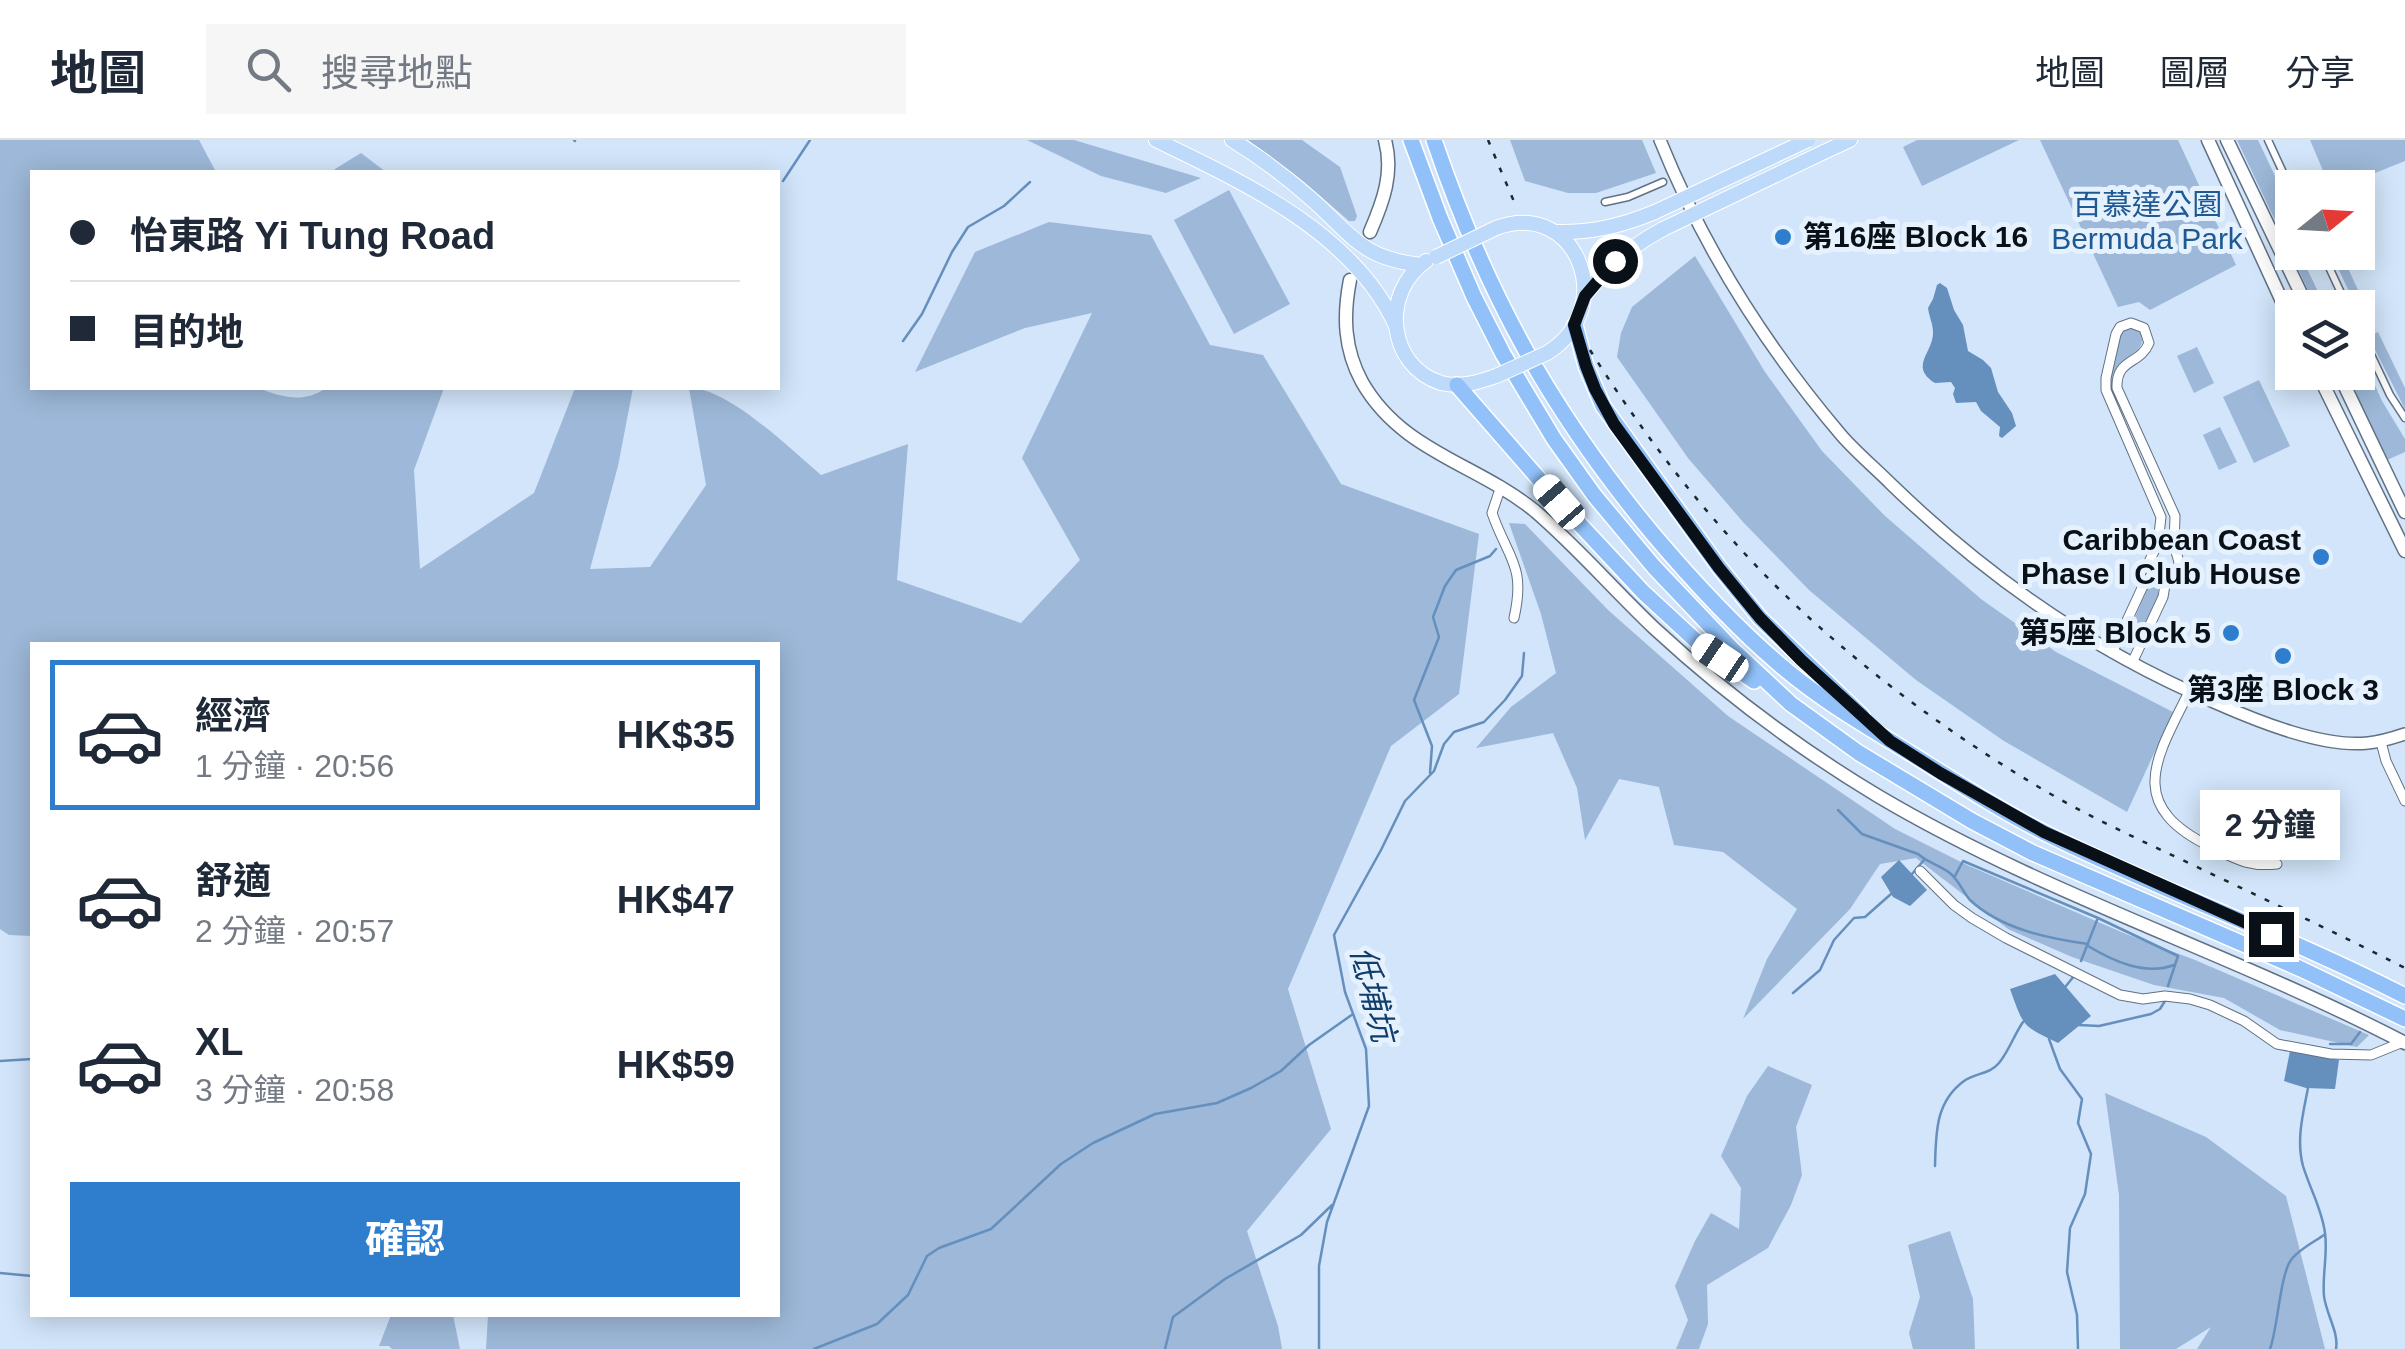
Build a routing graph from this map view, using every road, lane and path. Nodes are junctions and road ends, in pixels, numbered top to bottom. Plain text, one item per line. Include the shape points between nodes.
1 (1156, 140) edge
2 (1232, 140) edge
3 (1384, 140) edge
4 (1411, 140) edge
5 (1434, 140) edge
6 (1660, 140) edge
7 (1808, 140) edge
8 (1850, 140) edge
9 (2208, 140) edge
10 (2228, 140) edge
11 (2268, 140) edge
12 (2282, 170) edge
13 (1663, 182) dead end
14 (1605, 202) dead end
15 (1370, 232) dead end
16 (1554, 232) junction
17 (1421, 265) junction
18 (1350, 280) dead end
19 (2277, 290) edge
20 (2299, 290) edge
21 (1585, 296) junction
22 (1574, 325) junction
23 (1396, 326) junction
24 (2375, 363) edge
25 (1457, 385) junction
26 (2326, 390) edge
27 (2347, 390) edge
28 (2405, 418) edge
29 (1500, 486) junction
30 (2405, 512) edge
31 (2405, 552) edge
32 (2175, 553) junction
33 (2152, 554) junction
34 (2152, 574) junction
35 (2166, 579) junction
36 (1514, 618) dead end
37 (2112, 653) junction
38 (2132, 664) junction
39 (2189, 692) junction
40 (1790, 704) junction
41 (2405, 734) edge
42 (1890, 741) junction
43 (2381, 742) junction
44 (2405, 801) edge
45 (2277, 864) dead end
46 (1920, 870) dead end
47 (2405, 996) edge
48 (2405, 1019) edge
49 (2404, 1042) edge

1 - 23 main road via 1259,192 1302,222 1362,272
2 - 17 main road via 1279,171 1368,251
3 - 15 main road via 1388,179
4 - 40 highway via 1481,312 1564,453 1673,588
5 - 42 highway via 1506,317 1611,483 1746,635 1810,690
6 - 37 street via 1709,246 1844,438 1975,559
7 - 16 main road, bridge via 1626,224
8 - 21 main road, bridge via 1643,240
9 - 19 main road
10 - 20 main road
11 - 12 street
13 - 14 street
16 - 17 main road, bridge via 1519,222
16 - 21 main road via 1578,258
17 - 23 main road via 1402,288
18 - 29 main road via 1348,346 1373,402 1421,444
21 - 22 main road
22 - 25 main road, bridge via 1547,353
22 - 42 highway via 1604,406 1719,568 1801,660
23 - 25 main road via 1417,368 1437,382
24 - 28 street
25 - 40 highway via 1682,629
26 - 31 main road
27 - 30 main road
29 - 36 street via 1492,513 1520,587
29 - 49 main road via 1552,526 1700,668 1876,794 2041,880
32 - 33 street via 2166,548
32 - 33 street via 2174,516 2117,388 2122,368 2149,343 2144,328 2131,323 2116,334 2106,390 2161,517
32 - 35 street via 2179,567
33 - 34 street
34 - 35 street
34 - 37 street
35 - 38 street
37 - 38 street
38 - 39 street
39 - 43 street via 2254,720 2335,742
39 - 45 street via 2156,767 2160,808 2191,837 2248,865
40 - 48 highway via 1859,753 2017,845
41 - 43 street
42 - 47 highway via 2044,832
43 - 44 street
46 - 49 street via 1972,918 2120,995 2190,999 2244,1021 2277,1044 2331,1054 2371,1054

